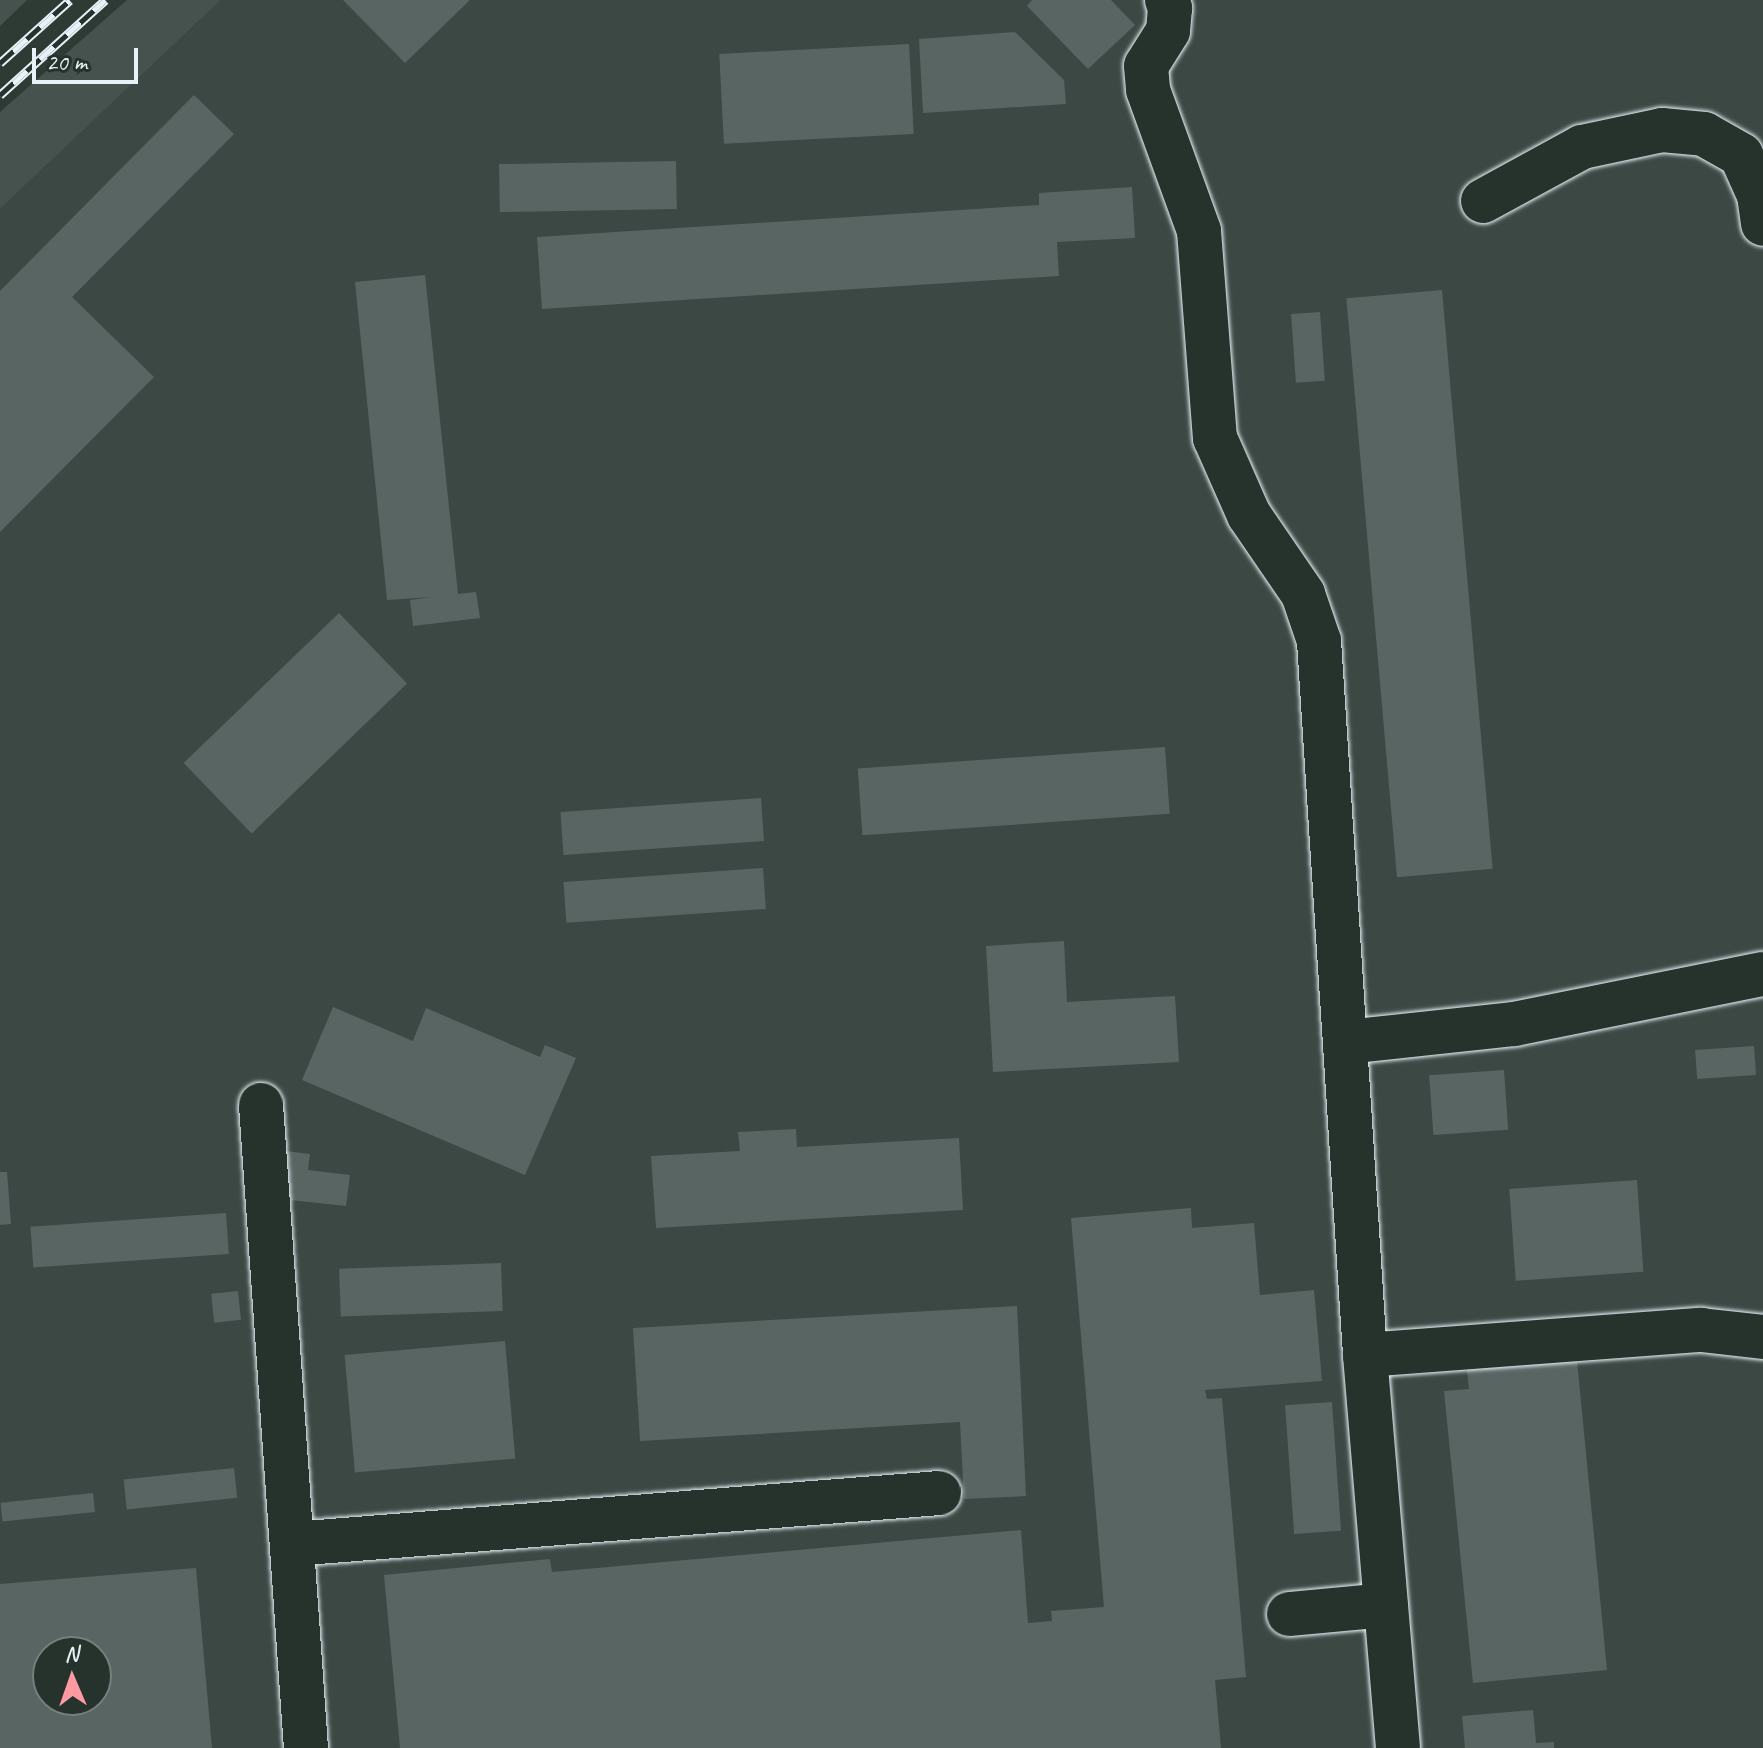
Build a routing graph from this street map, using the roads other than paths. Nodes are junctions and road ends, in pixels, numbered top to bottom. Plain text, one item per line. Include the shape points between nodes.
1 (1167, 0) edge
2 (1483, 201) dead end
3 (1763, 224) edge
4 (1763, 974) edge
5 (1346, 1042) junction
6 (261, 1105) dead end
7 (1763, 1337) edge
8 (1365, 1355) junction
9 (939, 1493) dead end
10 (293, 1544) junction
11 (1386, 1605) junction
12 (1289, 1614) dead end
13 (306, 1748) edge
14 (1398, 1748) edge

1 - 5 lane via 1168,31 1146,66 1148,90 1199,231 1215,438 1249,515 1303,594 1319,641
2 - 3 lane via 1582,147 1662,130 1704,134 1741,155 1759,195
4 - 5 lane via 1514,1024
5 - 8 lane
6 - 10 lane
7 - 8 lane via 1701,1330
8 - 11 lane
9 - 10 lane
10 - 13 lane
11 - 12 lane
11 - 14 lane

